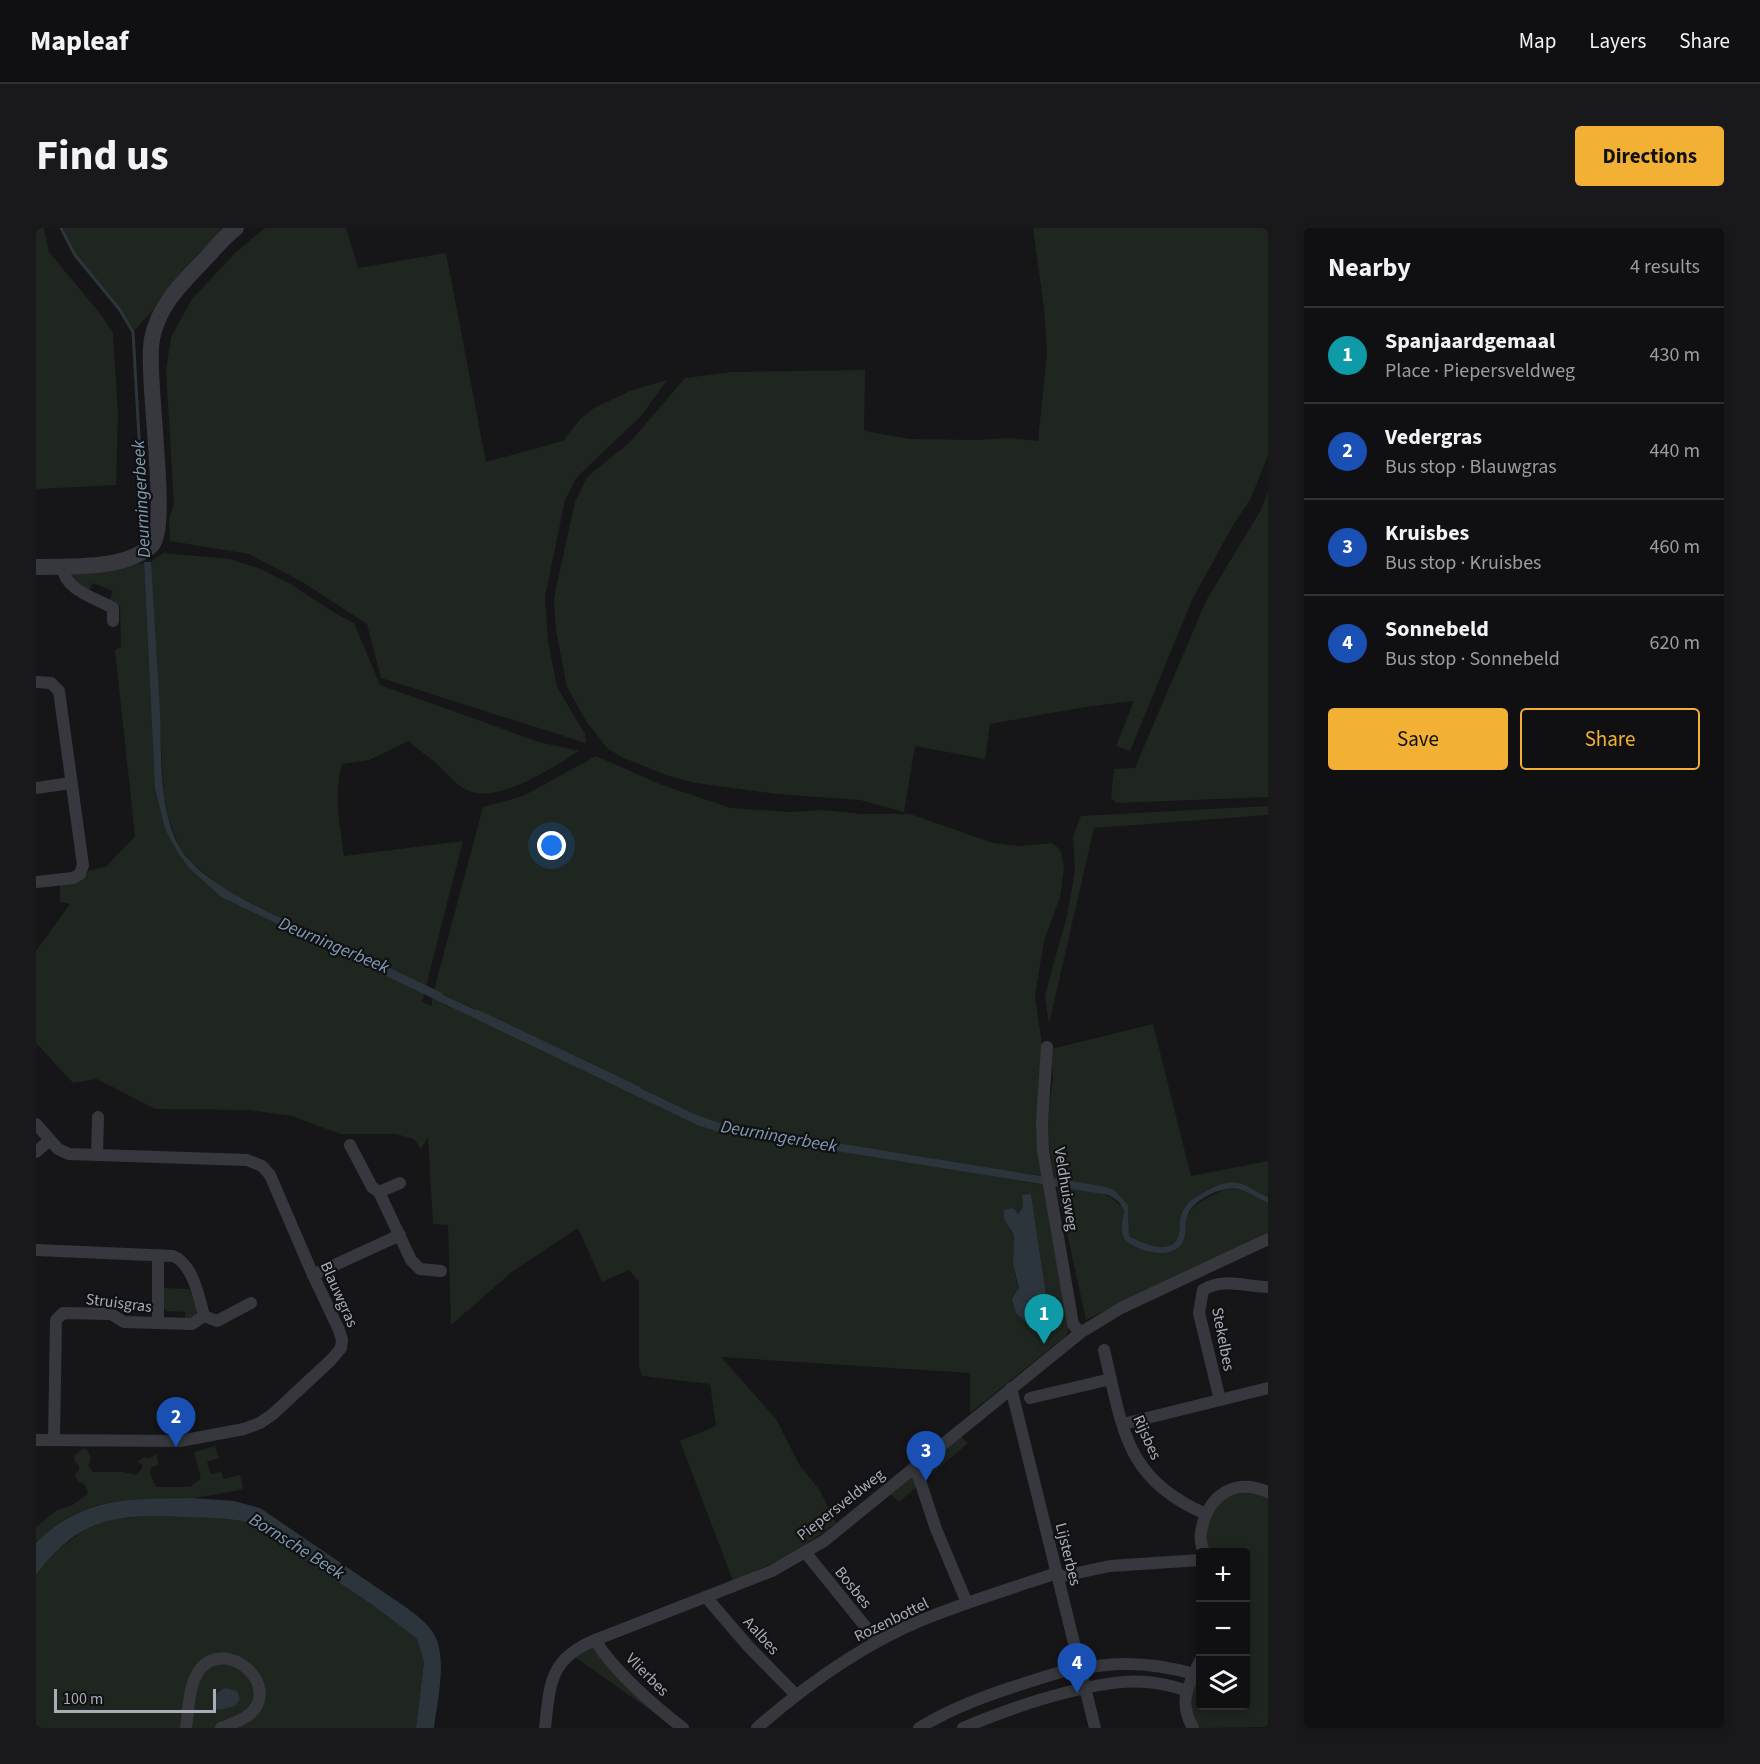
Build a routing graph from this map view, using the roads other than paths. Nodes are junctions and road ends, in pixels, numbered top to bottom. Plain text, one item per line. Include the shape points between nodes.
1 (236, 228) edge
2 (62, 566) junction
3 (36, 567) edge
4 (113, 621) dead end
5 (36, 682) edge
6 (71, 783) junction
7 (36, 788) edge
8 (36, 882) edge
9 (1047, 1047) dead end
10 (98, 1117) dead end
11 (36, 1124) edge
12 (50, 1140) junction
13 (350, 1145) dead end
14 (36, 1152) edge
15 (97, 1155) junction
16 (400, 1183) dead end
17 (379, 1192) junction
18 (400, 1235) junction
19 (1268, 1239) edge
20 (36, 1250) edge
21 (158, 1255) junction
22 (441, 1271) dead end
23 (313, 1275) junction
24 (1268, 1287) edge
25 (251, 1303) dead end
26 (204, 1316) junction
27 (158, 1323) junction
28 (1080, 1333) junction
29 (1104, 1350) dead end
30 (1111, 1379) junction
31 (1011, 1388) junction
32 (1268, 1388) edge
33 (1030, 1398) dead end
34 (1220, 1400) junction
35 (1123, 1424) junction
36 (36, 1440) edge
37 (54, 1440) junction
38 (915, 1466) junction
39 (1268, 1492) edge
40 (1206, 1514) junction
41 (1202, 1548) edge
42 (806, 1552) junction
43 (1196, 1560) edge
44 (1058, 1575) junction
45 (706, 1596) junction
46 (967, 1603) junction
47 (595, 1640) junction
48 (877, 1641) junction
49 (1081, 1668) junction
50 (1196, 1670) edge
51 (1194, 1674) junction
52 (1085, 1688) junction
53 (1187, 1691) junction
54 (795, 1694) junction
55 (186, 1728) edge
56 (221, 1728) edge
57 (545, 1728) edge
58 (683, 1728) edge
59 (757, 1728) edge
60 (919, 1728) edge
61 (963, 1728) edge
62 (1095, 1728) edge
63 (1193, 1728) edge

1 - 2 street via 177,288 160,313 152,339 158,527 153,544 123,561
2 - 3 street
2 - 4 street via 63,575 72,586 113,608
5 - 6 street via 51,682 59,691
6 - 7 street
6 - 8 street via 83,865 80,874
9 - 28 street, Veldhuisweg via 1042,1136 1046,1171 1073,1324
10 - 15 street
11 - 12 street, Blauwgras
12 - 14 street
12 - 15 street, Blauwgras via 69,1154
13 - 17 street
15 - 23 street, Blauwgras via 247,1160 262,1166 270,1174
16 - 17 street
17 - 18 street
18 - 22 street via 411,1260 420,1269
18 - 23 street
19 - 28 street, Piepersveldweg via 1120,1308
20 - 21 street
21 - 26 street via 179,1258 188,1271
21 - 27 street, Struisgras
23 - 37 street, Blauwgras via 339,1330 341,1348 260,1423 225,1434 180,1441
24 - 34 street, Stekelbes via 1211,1285 1203,1290 1199,1313
25 - 26 street, Struisgras via 217,1321
26 - 27 street, Struisgras via 192,1324
27 - 37 street, Struisgras via 124,1322 111,1314 63,1313 57,1319
28 - 31 street, Piepersveldweg
29 - 30 street, Rijsbes
30 - 33 street
30 - 35 street, Rijsbes
31 - 38 street, Piepersveldweg
31 - 44 street, Lijsterbes
32 - 34 street
34 - 35 street
35 - 40 street, Rijsbes via 1143,1470 1168,1493
36 - 37 street, Blauwgras
38 - 42 street, Piepersveldweg
38 - 46 street
39 - 40 street via 1247,1486 1222,1493
40 - 41 street via 1201,1529
42 - 45 street, Piepersveldweg via 785,1565
42 - 48 street, Bosbes
43 - 44 street, Rozenbottel via 1110,1566
44 - 46 street, Rozenbottel
44 - 49 street, Lijsterbes
45 - 47 street, Piepersveldweg
45 - 54 street, Aalbes
46 - 48 street, Rozenbottel
47 - 57 street, Piepersveldweg via 568,1655 554,1672
47 - 58 street, Vlierbes via 649,1700
48 - 54 street, Rozenbottel
49 - 51 street via 1144,1663
49 - 52 street, Lijsterbes
49 - 60 street via 999,1692
50 - 51 street
51 - 53 street
52 - 53 street via 1135,1681
52 - 61 street via 1025,1703
52 - 62 street, Lijsterbes
53 - 63 street via 1184,1708
54 - 59 street, Rozenbottel
55 - 56 street via 190,1694 199,1671 219,1660 237,1661 256,1679 258,1696 251,1713

